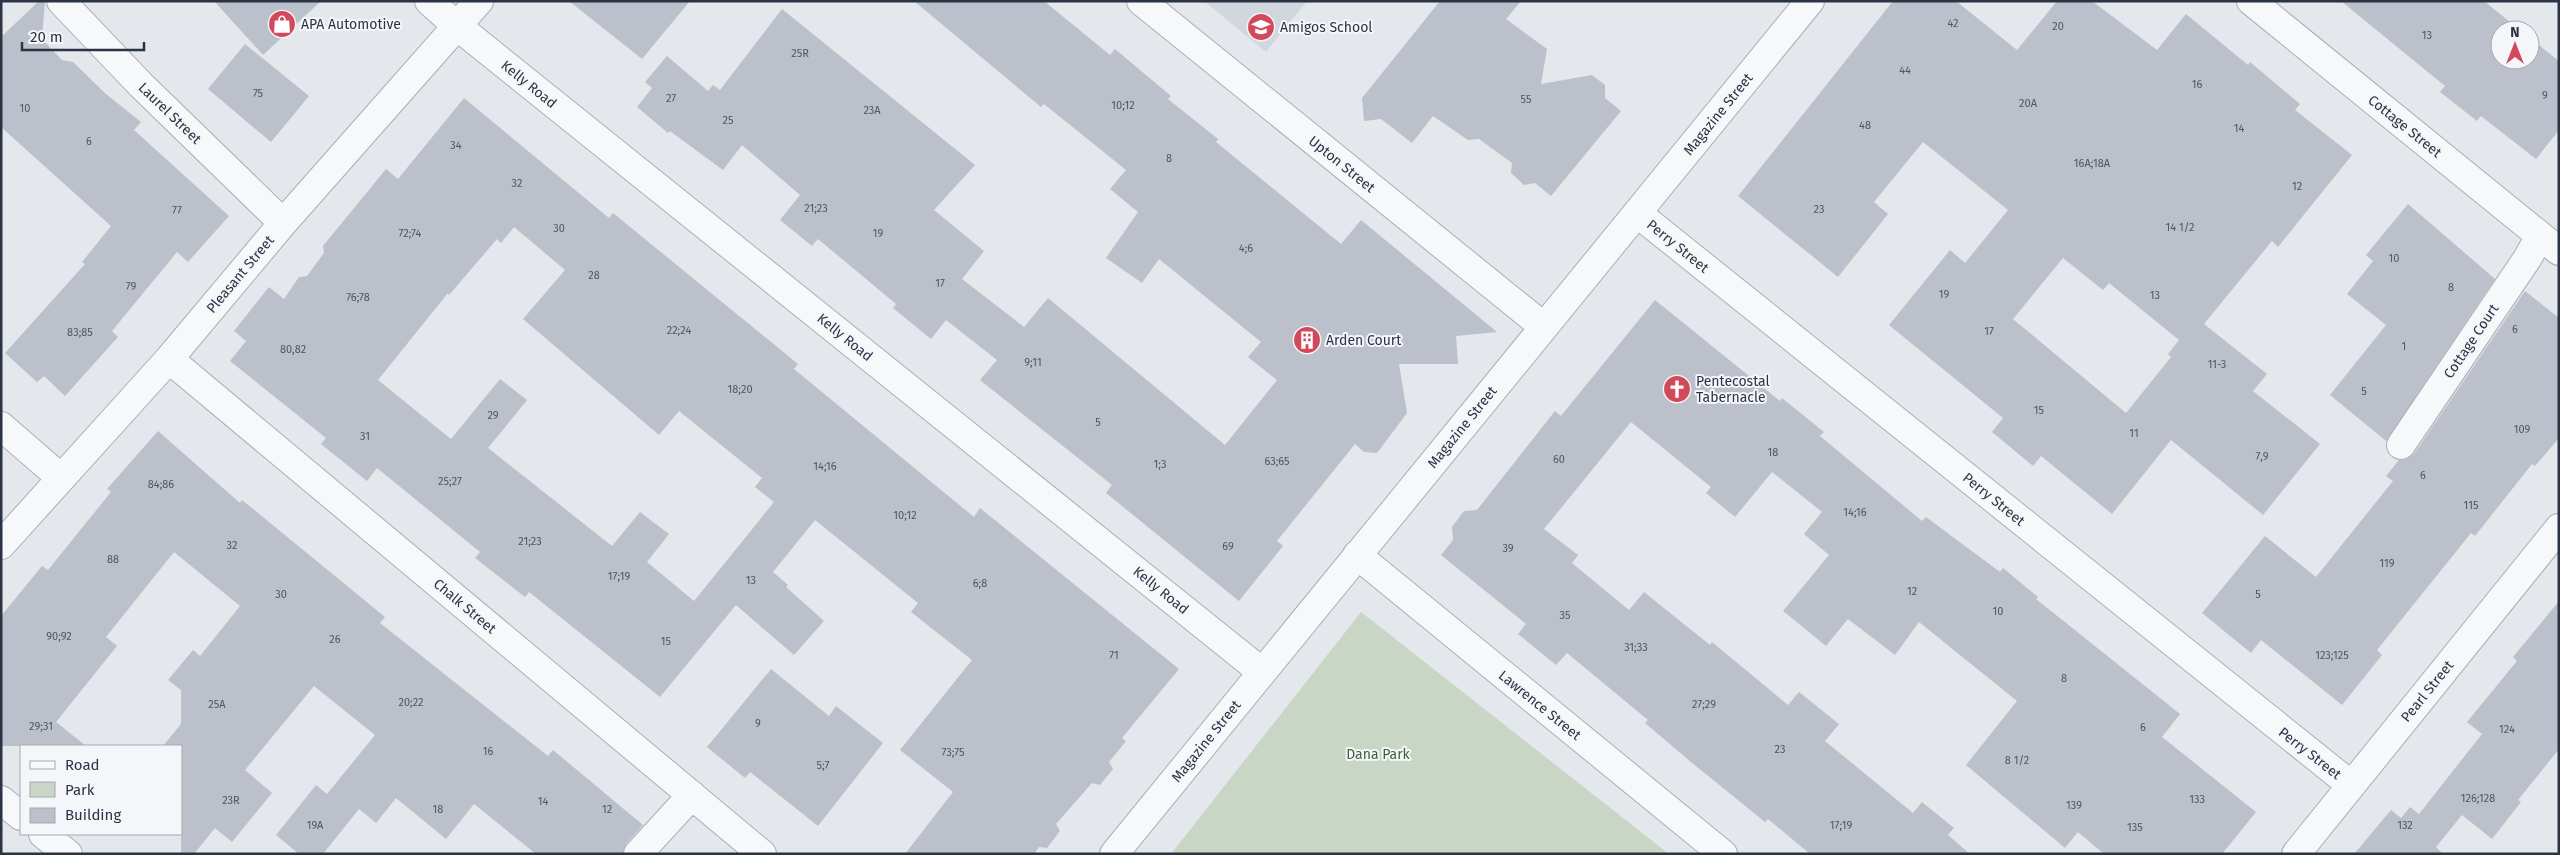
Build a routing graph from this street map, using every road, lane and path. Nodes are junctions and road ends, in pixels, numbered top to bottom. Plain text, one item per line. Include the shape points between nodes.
1 (61, 1) edge
2 (429, 1) edge
3 (479, 1) edge
4 (1141, 1) edge
5 (1810, 1) edge
6 (2252, 1) edge
7 (456, 26) junction
8 (1637, 213) junction
9 (282, 224) junction
10 (2549, 244) edge
11 (1544, 327) junction
12 (169, 359) junction
13 (1, 426) edge
14 (2401, 445) dead end
15 (61, 478) junction
16 (2559, 528) edge
17 (1, 545) edge
18 (1357, 555) junction
19 (1262, 672) junction
20 (2351, 785) junction
21 (692, 795) junction
22 (1, 800) edge
23 (20, 815) edge
24 (44, 835) edge
25 (68, 854) edge
26 (638, 854) edge
27 (762, 854) edge
28 (1114, 854) edge
29 (1723, 854) edge
30 (2296, 854) edge

1 - 9 street, Laurel Street
2 - 7 street, Kelly Road
3 - 7 street, Pleasant Street
4 - 11 street, Upton Street
5 - 8 street, Magazine Street
6 - 10 street, Cottage Street
7 - 9 street, Pleasant Street
7 - 19 street, Kelly Road
8 - 11 street, Magazine Street
8 - 20 street, Perry Street
9 - 12 street, Pleasant Street
10 - 14 street, Cottage Court via 2521,267
11 - 18 street, Magazine Street
12 - 15 street, Pleasant Street
12 - 21 street, Chalk Street
13 - 15 street
15 - 17 street, Pleasant Street
16 - 20 street, Pearl Street
18 - 19 street, Magazine Street
18 - 29 street, Lawrence Street
19 - 28 street, Magazine Street
20 - 30 street, Pearl Street
21 - 26 street
21 - 27 street, Chalk Street
22 - 23 street
24 - 25 street

